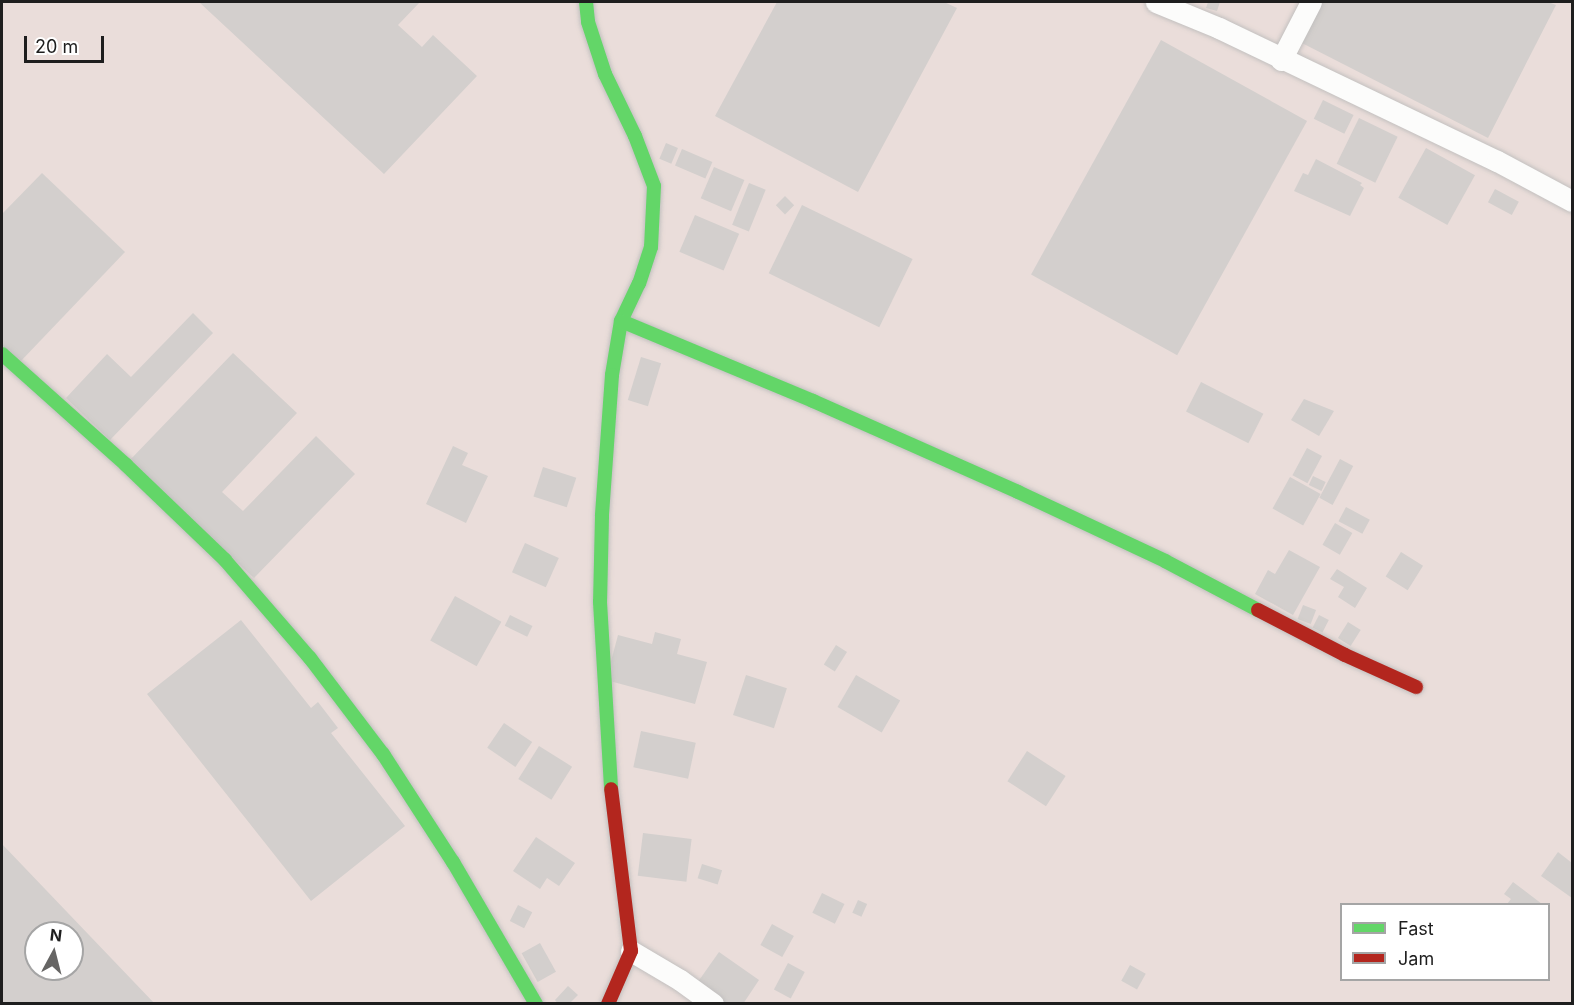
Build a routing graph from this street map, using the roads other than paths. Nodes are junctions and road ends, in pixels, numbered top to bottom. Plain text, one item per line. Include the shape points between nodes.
1 (586, 2) edge
2 (1156, 2) edge
3 (1311, 2) edge
4 (1281, 60) junction
5 (1572, 201) edge
6 (621, 321) junction
7 (2, 354) edge
8 (1416, 687) dead end
9 (631, 951) junction
10 (536, 1004) edge
11 (608, 1004) edge
12 (713, 1004) edge

1 - 6 street via 588,22 605,74 654,186 651,247
2 - 4 street
3 - 4 street
4 - 5 street via 1497,161
6 - 8 street via 1018,492
6 - 9 street via 607,432 600,602 608,761
7 - 10 street via 225,560 310,658 383,753 453,862
9 - 11 street
9 - 12 street

